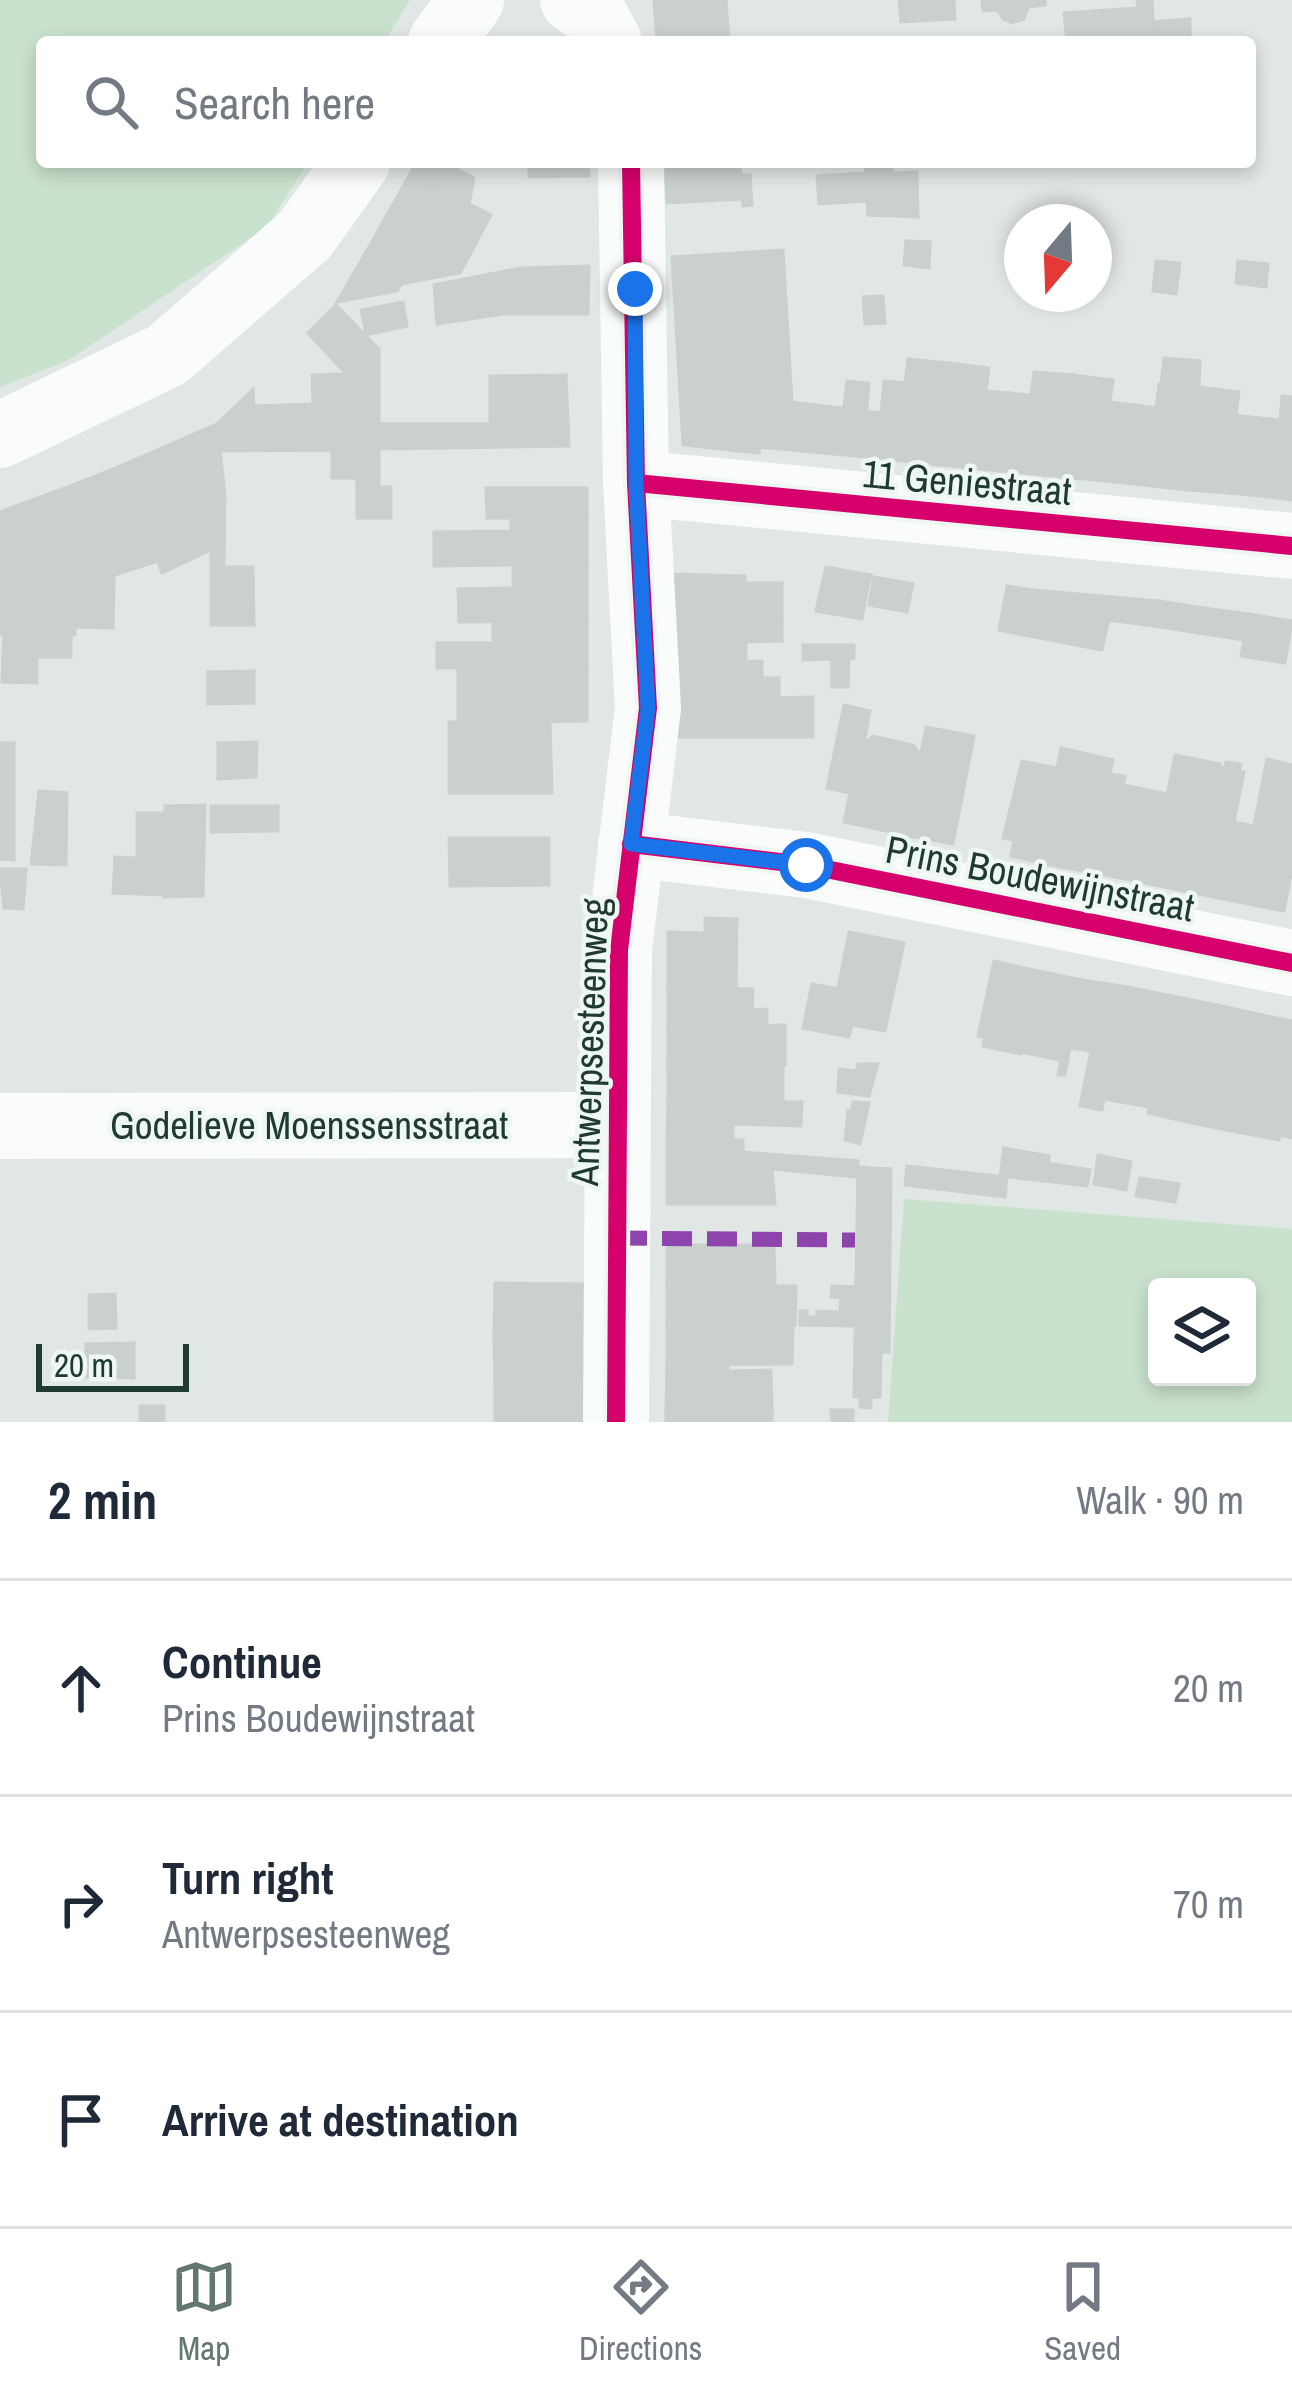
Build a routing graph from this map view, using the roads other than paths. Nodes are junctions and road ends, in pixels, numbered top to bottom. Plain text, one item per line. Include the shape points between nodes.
1 (471, 0) edge
2 (573, 0) edge
3 (445, 36) edge
4 (606, 36) edge
5 (353, 168) edge
6 (631, 168) edge
7 (0, 435) edge
8 (636, 484) junction
9 (1292, 546) edge
10 (631, 844) junction
11 (1292, 963) edge
12 (618, 1125) junction
13 (0, 1126) edge
14 (616, 1422) edge

1 - 3 street
2 - 4 street via 594,14
5 - 7 street via 305,235 167,355
6 - 8 street, Antwerpsesteenweg
8 - 9 street, 11 Geniestraat
8 - 10 street, Antwerpsesteenweg via 648,708
10 - 11 street, Prins Boudewijnstraat via 806,865
10 - 12 street, Antwerpsesteenweg via 620,950
12 - 13 street, Godelieve Moenssensstraat
12 - 14 street, Antwerpsesteenweg

